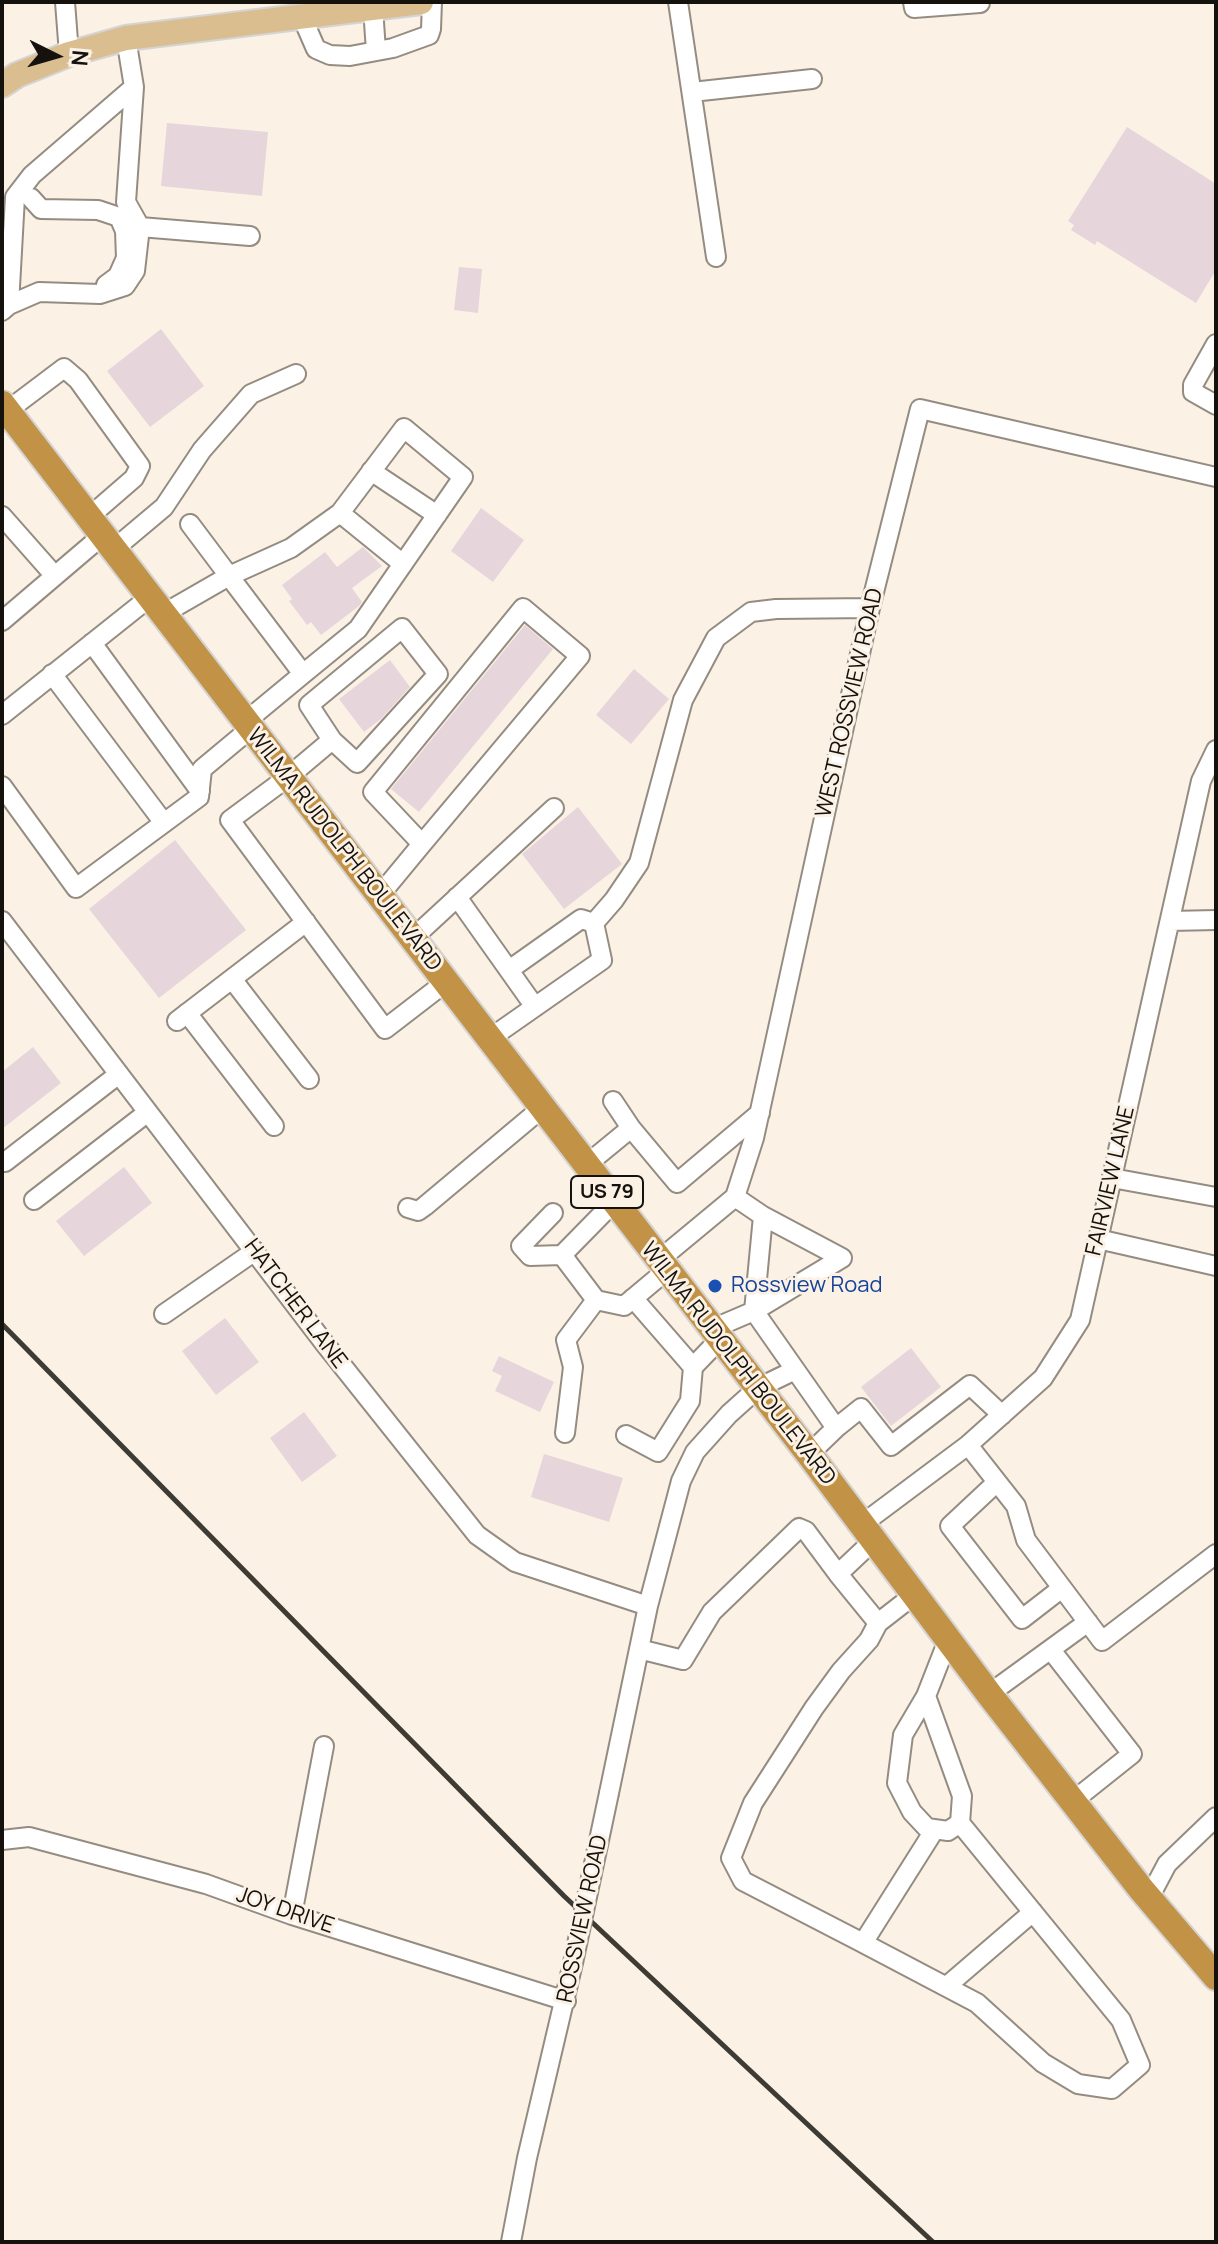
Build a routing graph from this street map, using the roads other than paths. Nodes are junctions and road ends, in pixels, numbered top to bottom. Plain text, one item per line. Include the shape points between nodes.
1 (65, 2) edge
2 (421, 2) edge
3 (432, 2) edge
4 (678, 2) edge
5 (913, 2) edge
6 (980, 3) edge
7 (373, 8) junction
8 (302, 17) junction
9 (126, 38) junction
10 (376, 51) junction
11 (69, 54) junction
12 (812, 79) dead end
13 (2, 85) edge
14 (134, 87) junction
15 (692, 92) junction
16 (23, 197) junction
17 (126, 202) junction
18 (140, 227) junction
19 (250, 236) dead end
20 (716, 257) dead end
21 (100, 294) junction
22 (5, 308) edge
23 (1216, 344) edge
24 (296, 374) dead end
25 (1216, 405) edge
26 (5, 408) edge
27 (371, 471) junction
28 (1216, 477) edge
29 (340, 513) junction
30 (437, 515) junction
31 (2, 516) edge
32 (190, 524) dead end
33 (102, 534) junction
34 (403, 564) junction
35 (55, 576) junction
36 (229, 576) junction
37 (157, 605) junction
38 (870, 608) junction
39 (2, 621) edge
40 (92, 643) junction
41 (52, 674) junction
42 (303, 674) junction
43 (2, 715) edge
44 (248, 725) junction
45 (332, 740) junction
46 (1216, 750) edge
47 (288, 777) junction
48 (2, 786) edge
49 (200, 791) junction
50 (554, 808) dead end
51 (164, 823) junction
52 (422, 844) junction
53 (379, 896) junction
54 (457, 897) junction
55 (1216, 920) edge
56 (1170, 921) junction
57 (306, 922) junction
58 (594, 923) junction
59 (4, 927) edge
60 (412, 939) junction
61 (509, 970) junction
62 (232, 979) junction
63 (446, 982) junction
64 (535, 1007) junction
65 (489, 1039) junction
66 (119, 1074) junction
67 (309, 1079) dead end
68 (613, 1101) dead end
69 (542, 1108) junction
70 (148, 1112) junction
71 (760, 1113) junction
72 (274, 1126) dead end
73 (631, 1128) junction
74 (713, 1154) junction
75 (5, 1162) dead end
76 (586, 1165) junction
77 (743, 1173) junction
78 (1112, 1178) junction
79 (735, 1197) junction
80 (1216, 1197) edge
81 (34, 1200) dead end
82 (614, 1202) junction
83 (408, 1208) dead end
84 (553, 1213) dead end
85 (763, 1216) junction
86 (1098, 1239) junction
87 (255, 1251) junction
88 (562, 1255) junction
89 (663, 1265) junction
90 (1216, 1266) edge
91 (633, 1298) junction
92 (596, 1300) junction
93 (754, 1311) junction
94 (164, 1314) dead end
95 (716, 1334) junction
96 (693, 1367) junction
97 (795, 1370) junction
98 (758, 1388) junction
99 (1002, 1415) junction
100 (677, 1421) junction
101 (836, 1428) junction
102 (565, 1433) dead end
103 (626, 1435) dead end
104 (703, 1442) junction
105 (968, 1445) junction
106 (809, 1454) junction
107 (997, 1482) junction
108 (867, 1533) junction
109 (1216, 1554) edge
110 (838, 1574) junction
111 (1062, 1588) junction
112 (914, 1595) junction
113 (648, 1606) junction
114 (1088, 1622) junction
115 (878, 1623) junction
116 (948, 1640) junction
117 (639, 1649) junction
118 (1051, 1650) junction
119 (989, 1694) junction
120 (926, 1696) junction
121 (324, 1746) dead end
122 (1073, 1801) junction
123 (1215, 1821) edge
124 (960, 1823) junction
125 (935, 1829) junction
126 (2, 1840) edge
127 (1149, 1898) junction
128 (1033, 1912) junction
129 (292, 1915) junction
130 (863, 1943) junction
131 (1216, 1977) edge
132 (948, 1985) junction
133 (566, 2001) junction
134 (511, 2242) edge

1 - 11 street
2 - 7 main road
3 - 10 street via 429,35
4 - 15 street
5 - 6 street via 914,8
7 - 8 main road
7 - 10 street
8 - 9 main road
8 - 10 street via 316,49 350,56
9 - 11 main road
9 - 14 street
11 - 13 main road
12 - 15 street
14 - 16 street via 32,175
14 - 17 street
15 - 20 street
16 - 17 street
16 - 21 street via 41,209 98,210 119,217 126,258 118,276
16 - 22 street
17 - 18 street
18 - 19 street
18 - 21 street via 135,271 125,286
21 - 22 street via 39,292
23 - 25 street via 1193,385 1193,392
24 - 33 street via 251,394 202,450 164,507
26 - 33 highway, WILMA RUDOLPH BOULEVARD / US 79
26 - 33 street via 64,368 78,380 140,466
27 - 29 street
27 - 30 street
27 - 30 street via 404,428 463,477
28 - 38 street, WEST ROSSVIEW ROAD via 920,409
29 - 34 street
29 - 36 street via 291,548
30 - 34 street
31 - 35 street
32 - 36 street
33 - 35 street
33 - 37 highway, WILMA RUDOLPH BOULEVARD / US 79
34 - 42 street via 358,629
35 - 39 street
36 - 37 street
36 - 42 street
37 - 40 street
37 - 44 highway, WILMA RUDOLPH BOULEVARD / US 79
38 - 58 street via 751,612 716,638 683,700 639,863
38 - 71 street, WEST ROSSVIEW ROAD
40 - 41 street
40 - 49 street
41 - 43 street
41 - 51 street
42 - 44 street
44 - 47 highway, WILMA RUDOLPH BOULEVARD / US 79
44 - 49 street via 202,769
45 - 45 street via 309,705 402,628 438,674 357,763
45 - 47 street
46 - 56 street, FAIRVIEW LANE via 1201,781
47 - 53 highway, WILMA RUDOLPH BOULEVARD / US 79
47 - 57 street via 230,820
48 - 51 street via 76,888
49 - 51 street
50 - 54 street
52 - 52 street via 580,656 523,608 373,792
52 - 53 street
53 - 60 highway, WILMA RUDOLPH BOULEVARD / US 79
54 - 60 street
54 - 61 street
55 - 56 street
56 - 78 street, FAIRVIEW LANE
57 - 62 street
57 - 63 street via 385,1029
58 - 61 street via 581,919
58 - 64 street via 602,960
59 - 66 street, HATCHER LANE
60 - 63 highway, WILMA RUDOLPH BOULEVARD / US 79
61 - 64 street
62 - 67 street
62 - 72 street via 182,1017
63 - 65 highway, WILMA RUDOLPH BOULEVARD / US 79
64 - 65 street
65 - 69 highway, WILMA RUDOLPH BOULEVARD / US 79
66 - 70 street, HATCHER LANE
66 - 75 street
68 - 73 street
69 - 76 highway, WILMA RUDOLPH BOULEVARD / US 79
69 - 83 street via 425,1206 418,1211
70 - 81 street
70 - 87 street, HATCHER LANE
71 - 74 street
71 - 77 street, WEST ROSSVIEW ROAD
73 - 74 street via 677,1183
73 - 76 street
74 - 77 street
76 - 82 highway, WILMA RUDOLPH BOULEVARD / US 79
77 - 79 street, WEST ROSSVIEW ROAD
78 - 80 street
78 - 86 street, FAIRVIEW LANE
79 - 85 street
79 - 89 street
82 - 88 street
82 - 89 highway, WILMA RUDOLPH BOULEVARD / US 79
84 - 88 street via 521,1246 530,1256
85 - 93 street
85 - 93 street via 842,1258
86 - 90 street
86 - 99 street, FAIRVIEW LANE via 1080,1320 1043,1378
87 - 94 street
87 - 113 street, HATCHER LANE via 477,1535 515,1562
88 - 92 street
89 - 91 street
89 - 95 highway, WILMA RUDOLPH BOULEVARD / US 79
91 - 92 street via 624,1306
91 - 96 street
92 - 102 street via 566,1340 573,1367
93 - 95 street
93 - 97 street
95 - 96 street
95 - 98 highway, WILMA RUDOLPH BOULEVARD / US 79
96 - 100 street via 690,1401
97 - 98 street, ROSSVIEW ROAD
97 - 101 street
98 - 104 street, ROSSVIEW ROAD
98 - 106 highway, WILMA RUDOLPH BOULEVARD / US 79
99 - 101 street via 970,1385 891,1446 861,1408
99 - 105 street, FAIRVIEW LANE
100 - 103 street via 658,1452
100 - 104 street
101 - 106 street
104 - 113 street, ROSSVIEW ROAD via 681,1481
105 - 107 street
105 - 108 street, FAIRVIEW LANE
106 - 108 highway, WILMA RUDOLPH BOULEVARD / US 79
107 - 111 street via 1016,1506 1026,1540
107 - 111 street via 950,1526 1022,1619
108 - 110 street, FAIRVIEW LANE
108 - 112 highway, WILMA RUDOLPH BOULEVARD / US 79
109 - 114 street via 1102,1641
110 - 115 street
110 - 117 street via 799,1528 712,1612 683,1660
111 - 114 street
112 - 115 street
112 - 116 highway, WILMA RUDOLPH BOULEVARD / US 79
113 - 117 street, ROSSVIEW ROAD
114 - 118 street
115 - 130 street via 814,1708 753,1803 731,1858 743,1881
116 - 119 highway, WILMA RUDOLPH BOULEVARD / US 79
116 - 120 street
117 - 133 street, ROSSVIEW ROAD, bridge
118 - 119 street
118 - 122 street via 1132,1754
119 - 122 highway, WILMA RUDOLPH BOULEVARD / US 79
120 - 124 street via 962,1796
120 - 125 street via 903,1735 897,1783 912,1812
121 - 129 street
122 - 127 highway, WILMA RUDOLPH BOULEVARD / US 79
123 - 127 street via 1167,1864
124 - 125 street via 948,1831
124 - 128 street
125 - 130 street
126 - 129 street, JOY DRIVE via 29,1837 206,1884
127 - 131 highway, WILMA RUDOLPH BOULEVARD / US 79
128 - 132 street
128 - 132 street via 1121,2020 1140,2065 1112,2089 1078,2084 1043,2063 977,2003
129 - 133 street, JOY DRIVE
130 - 132 street
133 - 134 street, ROSSVIEW ROAD

